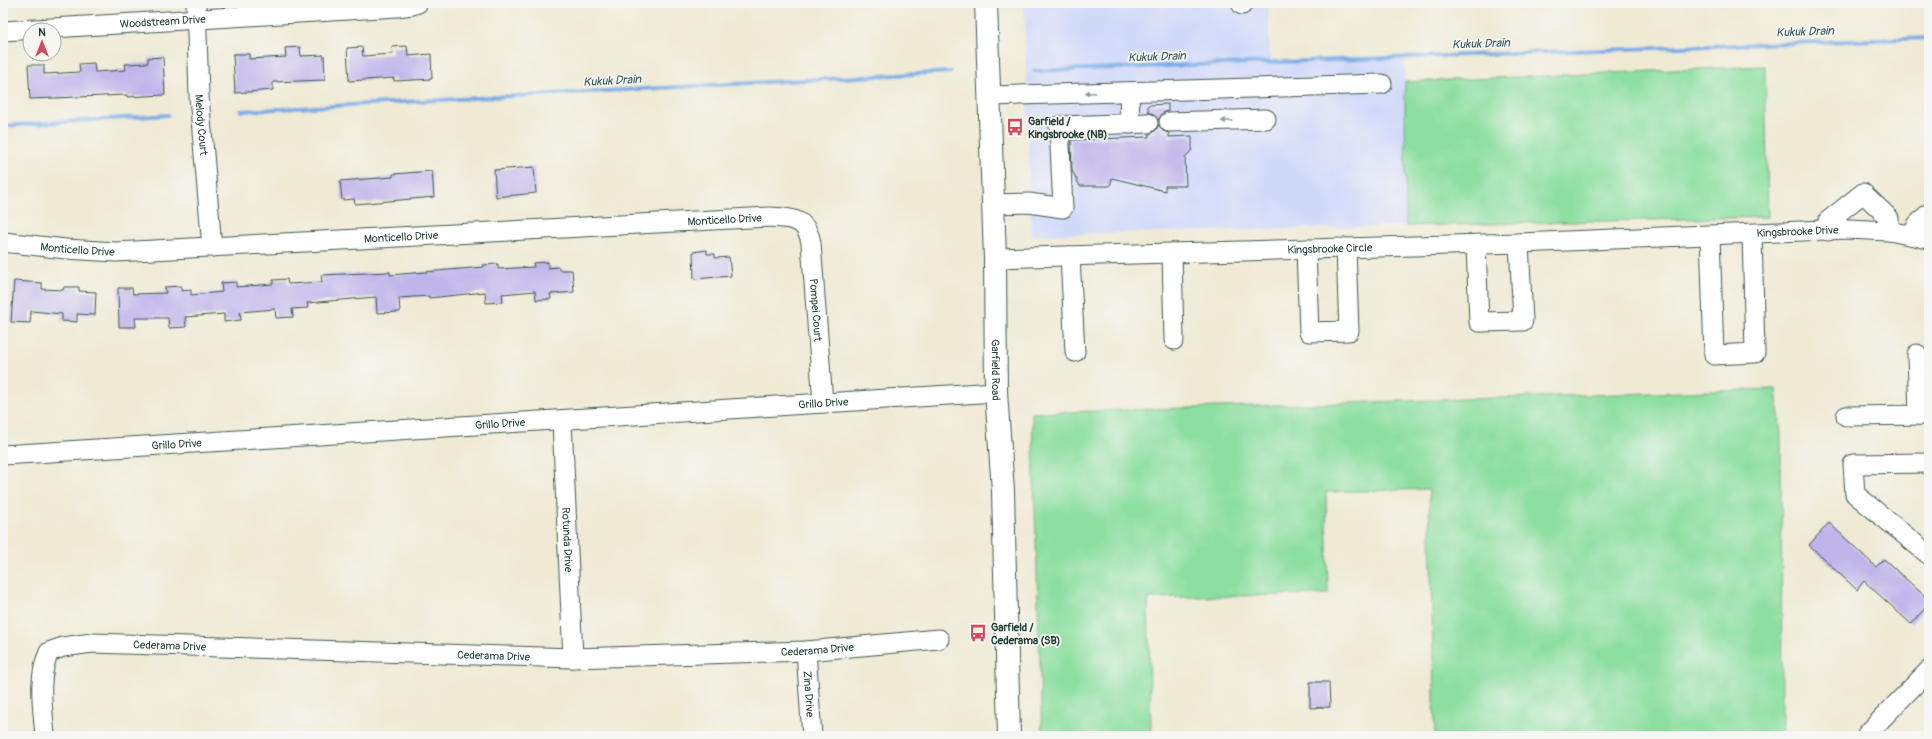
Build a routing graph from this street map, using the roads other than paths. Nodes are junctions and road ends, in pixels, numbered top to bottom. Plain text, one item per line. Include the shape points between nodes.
1 (418, 3) edge
2 (986, 3) edge
3 (196, 11) edge
4 (3, 31) edge
5 (1382, 84) dead end
6 (1129, 92) junction
7 (990, 96) junction
8 (1266, 119) dead end
9 (1169, 122) dead end
10 (993, 204) junction
11 (1929, 213) edge
12 (800, 221) joint
13 (1828, 230) junction
14 (1889, 231) junction
15 (1752, 234) junction
16 (1710, 235) junction
17 (1665, 237) joint
18 (1921, 237) edge
19 (3, 242) edge
20 (1519, 243) junction
21 (1476, 245) junction
22 (212, 247) junction
23 (1346, 248) junction
24 (1306, 249) junction
25 (1172, 253) junction
26 (1070, 256) junction
27 (995, 258) junction
28 (1174, 340) dead end
29 (1075, 352) dead end
30 (1917, 354) dead end
31 (996, 392) junction
32 (824, 403) junction
33 (1924, 415) edge
34 (1846, 416) dead end
35 (562, 421) junction
36 (3, 455) edge
37 (1929, 463) edge
38 (1929, 555) edge
39 (938, 639) dead end
40 (806, 651) junction
41 (573, 658) junction
42 (1929, 670) edge
43 (45, 736) edge
44 (812, 736) edge
45 (1009, 736) edge
46 (1870, 736) edge

1 - 3 street, Woodstream Drive via 398,7
2 - 7 main road, Garfield Road
3 - 4 street, Woodstream Drive
3 - 22 street, Melody Court via 199,96
5 - 6 street
6 -> 7 street
6 - 10 street via 1139,124 1059,126 1063,208 1029,203
7 - 10 main road, Garfield Road
8 -> 9 street
10 - 27 main road, Garfield Road
11 - 18 street via 1917,225
12 - 22 street, Monticello Drive via 770,217
12 - 32 street, Pompei Court via 809,233 811,243
13 - 14 street, Kingsbrooke Drive
13 - 14 street via 1828,221 1864,193 1889,218
13 - 15 street, Kingsbrooke Drive
14 - 18 street, Kingsbrooke Drive
15 - 16 street, Kingsbrooke Drive
15 - 16 street via 1755,353 1714,355
16 - 17 street, Kingsbrooke Drive
17 - 20 street, Kingsbrooke Circle
19 - 22 street, Monticello Drive via 116,252
20 - 21 street, Kingsbrooke Circle
20 - 21 street via 1523,321 1479,322
21 - 23 street, Kingsbrooke Circle
23 - 24 street, Kingsbrooke Circle
23 - 24 street via 1349,331 1309,332
24 - 25 street, Kingsbrooke Circle
25 - 26 street, Kingsbrooke Circle
25 - 28 street
26 - 27 street, Kingsbrooke Circle
26 - 29 street
27 - 31 main road, Garfield Road
30 - 33 street
31 - 32 street, Grillo Drive
31 - 45 main road, Garfield Road via 1003,499
32 - 35 street, Grillo Drive
33 - 34 street
35 - 36 street, Grillo Drive
35 - 41 street, Rotunda Drive
37 - 38 street via 1853,464 1856,494
39 - 40 street, Cederama Drive
40 - 41 street, Cederama Drive
40 - 44 street, Zina Drive
41 - 43 street, Cederama Drive via 92,643 64,647 49,652 44,664 42,686
42 - 46 street via 1867,734

